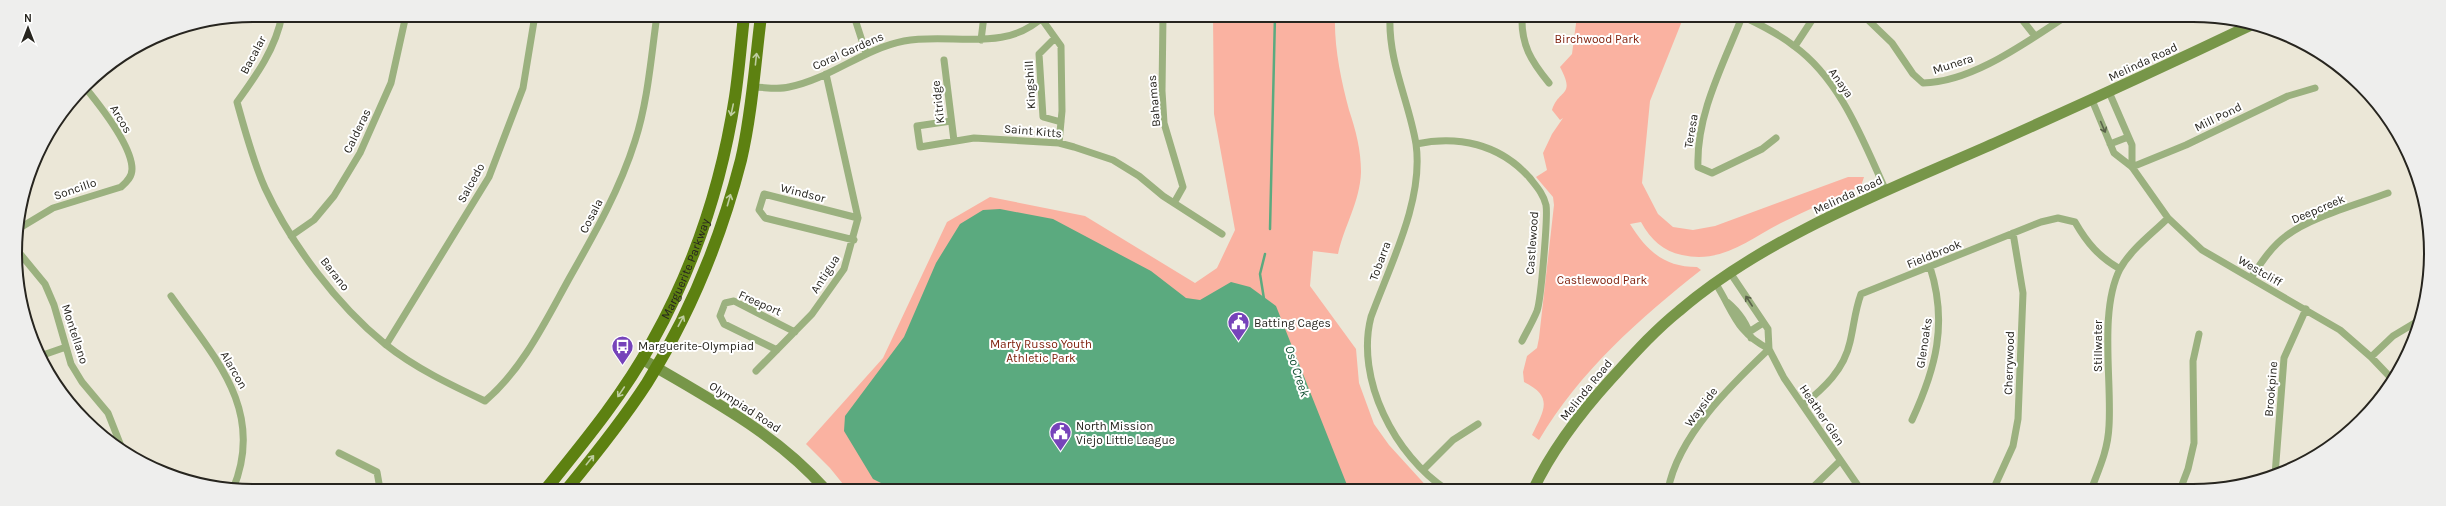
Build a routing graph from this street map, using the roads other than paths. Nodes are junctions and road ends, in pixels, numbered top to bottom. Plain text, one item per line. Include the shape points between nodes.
1 (280, 22) edge
2 (404, 22) edge
3 (534, 22) edge
4 (656, 22) edge
5 (743, 22) edge
6 (760, 22) edge
7 (856, 22) edge
8 (983, 22) edge
9 (1035, 22) edge
10 (1045, 22) edge
11 (1163, 22) edge
12 (1390, 22) edge
13 (1522, 22) edge
14 (1741, 22) edge
15 (1753, 22) edge
16 (1811, 22) edge
17 (1870, 22) edge
18 (2024, 22) edge
19 (2057, 22) edge
20 (2245, 28) edge
21 (2035, 36) junction
22 (1055, 38) junction
23 (981, 40) junction
24 (1795, 46) junction
25 (866, 53) junction
26 (944, 60) dead end
27 (826, 74) junction
28 (1549, 83) dead end
29 (753, 86) junction
30 (2315, 88) dead end
31 (89, 91) edge
32 (2109, 92) junction
33 (2092, 100) junction
34 (237, 102) joint
35 (951, 121) junction
36 (1061, 122) junction
37 (2128, 137) junction
38 (1776, 138) dead end
39 (954, 141) junction
40 (1059, 143) junction
41 (1416, 144) junction
42 (2110, 144) junction
43 (2132, 167) junction
44 (132, 168) joint
45 (1886, 192) junction
46 (2388, 193) dead end
47 (1174, 203) junction
48 (858, 218) junction
49 (2168, 218) junction
50 (24, 226) edge
51 (2013, 233) junction
52 (1222, 234) dead end
53 (291, 236) junction
54 (854, 240) junction
55 (22, 256) edge
56 (1930, 267) junction
57 (2120, 269) junction
58 (1731, 274) junction
59 (2251, 278) junction
60 (1716, 284) junction
61 (171, 296) dead end
62 (1727, 302) junction
63 (2306, 309) junction
64 (1763, 323) junction
65 (2413, 324) edge
66 (796, 332) junction
67 (1749, 332) junction
68 (2199, 334) dead end
69 (1751, 340) junction
70 (1522, 341) dead end
71 (386, 345) junction
72 (66, 347) junction
73 (1769, 349) junction
74 (777, 350) junction
75 (46, 355) edge
76 (2371, 357) junction
77 (642, 359) junction
78 (656, 367) junction
79 (756, 371) dead end
80 (2388, 375) edge
81 (485, 401) joint
82 (1803, 405) junction
83 (1912, 420) dead end
84 (1478, 424) dead end
85 (119, 441) edge
86 (339, 453) dead end
87 (1840, 461) junction
88 (2276, 468) edge
89 (1424, 469) junction
90 (234, 484) edge
91 (379, 484) edge
92 (550, 484) edge
93 (571, 484) edge
94 (820, 484) edge
95 (1440, 484) edge
96 (1537, 484) edge
97 (1670, 484) edge
98 (1816, 484) edge
99 (1857, 484) edge
100 (1996, 484) edge
101 (2093, 484) edge
102 (2182, 484) edge

1 - 34 street, Bacalar via 258,72
2 - 53 street, Calderas via 391,83 360,153 334,196 314,220
3 - 71 street, Salcedo via 523,88 489,177
4 - 81 street, Cosala via 636,139 623,175 603,218 538,335 501,387
5 -> 77 main road, Marguerite Parkway via 735,97 718,176 684,280
29 -> 6 main road, Marguerite Parkway
7 - 25 street
8 - 23 street
9 - 23 street, Coral Gardens via 998,39
10 - 22 street
11 - 47 street, Bahamas via 1164,123 1183,187
12 - 41 street, Tobarra via 1393,62
13 - 28 street via 1524,43 1531,61
14 - 38 street, Teresa via 1703,118 1697,146 1698,167 1712,173 1762,149
15 - 24 street, Anaya
16 - 24 street
17 - 21 street, Munera via 1892,44 1913,74 1923,83 1937,82 1993,62
18 - 21 street
19 - 21 street, Munera
20 - 32 main road, Melinda Road
22 - 36 street via 1061,46
22 - 36 street, Kingshill via 1039,54 1043,118
23 - 25 street, Coral Gardens via 920,39 886,45
24 - 45 street, Anaya via 1826,78 1854,122
25 - 27 street, Coral Gardens
26 - 35 street, Kitridge
27 - 29 street, Coral Gardens via 787,88
27 - 48 street, Antigua
78 -> 29 main road, Marguerite Parkway via 690,304 726,211 741,159
30 - 43 street, Mill Pond via 2288,96 2186,145
31 - 44 street, Arcos via 118,132
32 - 33 main road, Melinda Road
32 - 37 street
33 -> 42 street, Westcliff
33 - 45 main road, Melinda Road
34 - 53 street, Barano via 265,187
35 - 39 street, Kitridge
35 - 39 street, Saint Kitts via 917,126 920,147
36 - 40 street
37 - 42 street
37 - 43 street via 2132,145
39 - 40 street, Saint Kitts via 974,138
40 - 47 street, Saint Kitts via 1113,160
41 - 70 street, Castlewood via 1436,140 1457,140 1482,145 1500,153 1518,166 1540,190 1546,206 1546,222 1537,310
41 - 89 street, Tobarra via 1414,191 1408,216 1371,317 1366,352 1372,384 1386,422
42 - 43 street, Westcliff via 2114,153
43 - 49 street, Westcliff
44 - 50 street, Soncillo via 128,182 121,186 53,208
45 - 58 main road, Melinda Road via 1815,225
46 - 59 street, Deepcreek via 2302,226 2286,235
47 - 52 street, Saint Kitts
48 - 54 street, Antigua
48 - 54 street, Windsor via 764,194 759,210 765,218
49 - 57 street, Stillwater via 2135,249
49 - 59 street, Westcliff via 2202,250
51 - 56 street, Fieldbrook
51 - 57 street, Fieldbrook via 2058,218 2075,222 2085,240 2099,256
51 - 100 street, Cherrywood via 2023,292 2018,419 2013,446
53 - 71 street, Barano via 351,311
54 - 66 street, Antigua via 844,269
55 - 72 street, Montellano via 45,284
56 - 82 street, Fieldbrook via 1861,294 1855,309 1850,343 1839,368 1821,390
56 - 83 street, Glenoaks via 1938,292 1940,328 1928,384
57 - 101 street, Stillwater via 2113,287 2109,314 2108,439 2106,452
58 - 60 main road, Melinda Road
64 -> 58 street, Heather Glen
59 - 63 street, Westcliff
60 - 62 street
60 - 96 main road, Melinda Road via 1679,310 1597,395 1566,436
61 - 90 street, Alarcon via 227,376 238,399 244,426 243,452
62 - 67 street via 1736,310
62 - 69 street
63 - 76 street, Westcliff via 2340,330
63 - 88 street, Brookpine via 2284,358
64 - 67 street
64 - 73 street, Heather Glen via 1768,329
65 - 76 street via 2392,336
66 - 74 street, Antigua
66 - 74 street, Freeport via 734,301 725,302 720,316 724,324
67 - 69 street
68 - 102 street via 2193,361 2194,442
69 - 73 street
71 - 81 street, Barano via 430,373
72 - 75 street
72 - 85 street, Montellano via 71,364 82,382 108,413
73 - 82 street, Heather Glen via 1784,378
73 - 97 street, Wayside via 1730,387 1705,417 1686,445
74 - 79 street, Antigua
76 - 80 street, Westcliff
77 - 78 main road, Olympiad Road
77 -> 92 main road, Marguerite Parkway via 612,405
93 -> 78 main road, Marguerite Parkway via 614,430
78 - 94 main road, Olympiad Road via 763,432
82 - 87 street, Heather Glen
84 - 89 street via 1453,440
86 - 91 street via 377,472
87 - 98 street
87 - 99 street, Heather Glen
89 - 95 street, Tobarra

